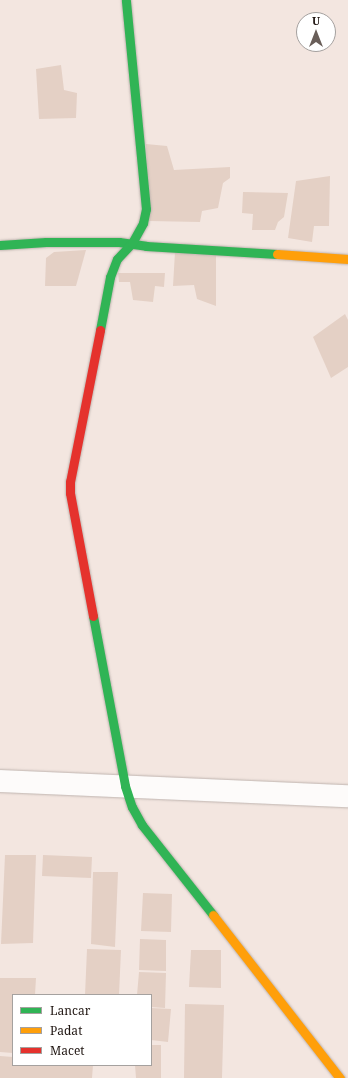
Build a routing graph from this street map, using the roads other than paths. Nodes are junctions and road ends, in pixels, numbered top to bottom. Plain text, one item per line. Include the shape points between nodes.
1 (126, 0) edge
2 (132, 243) junction
3 (0, 245) edge
4 (348, 259) edge
5 (0, 781) edge
6 (125, 786) junction
7 (348, 796) edge
8 (340, 1078) edge

1 - 2 street via 146,209 143,223
2 - 3 street via 46,242
2 - 4 street
2 - 6 street via 117,259 110,277 70,482
5 - 6 street
6 - 7 street
6 - 8 street via 134,812 142,825

